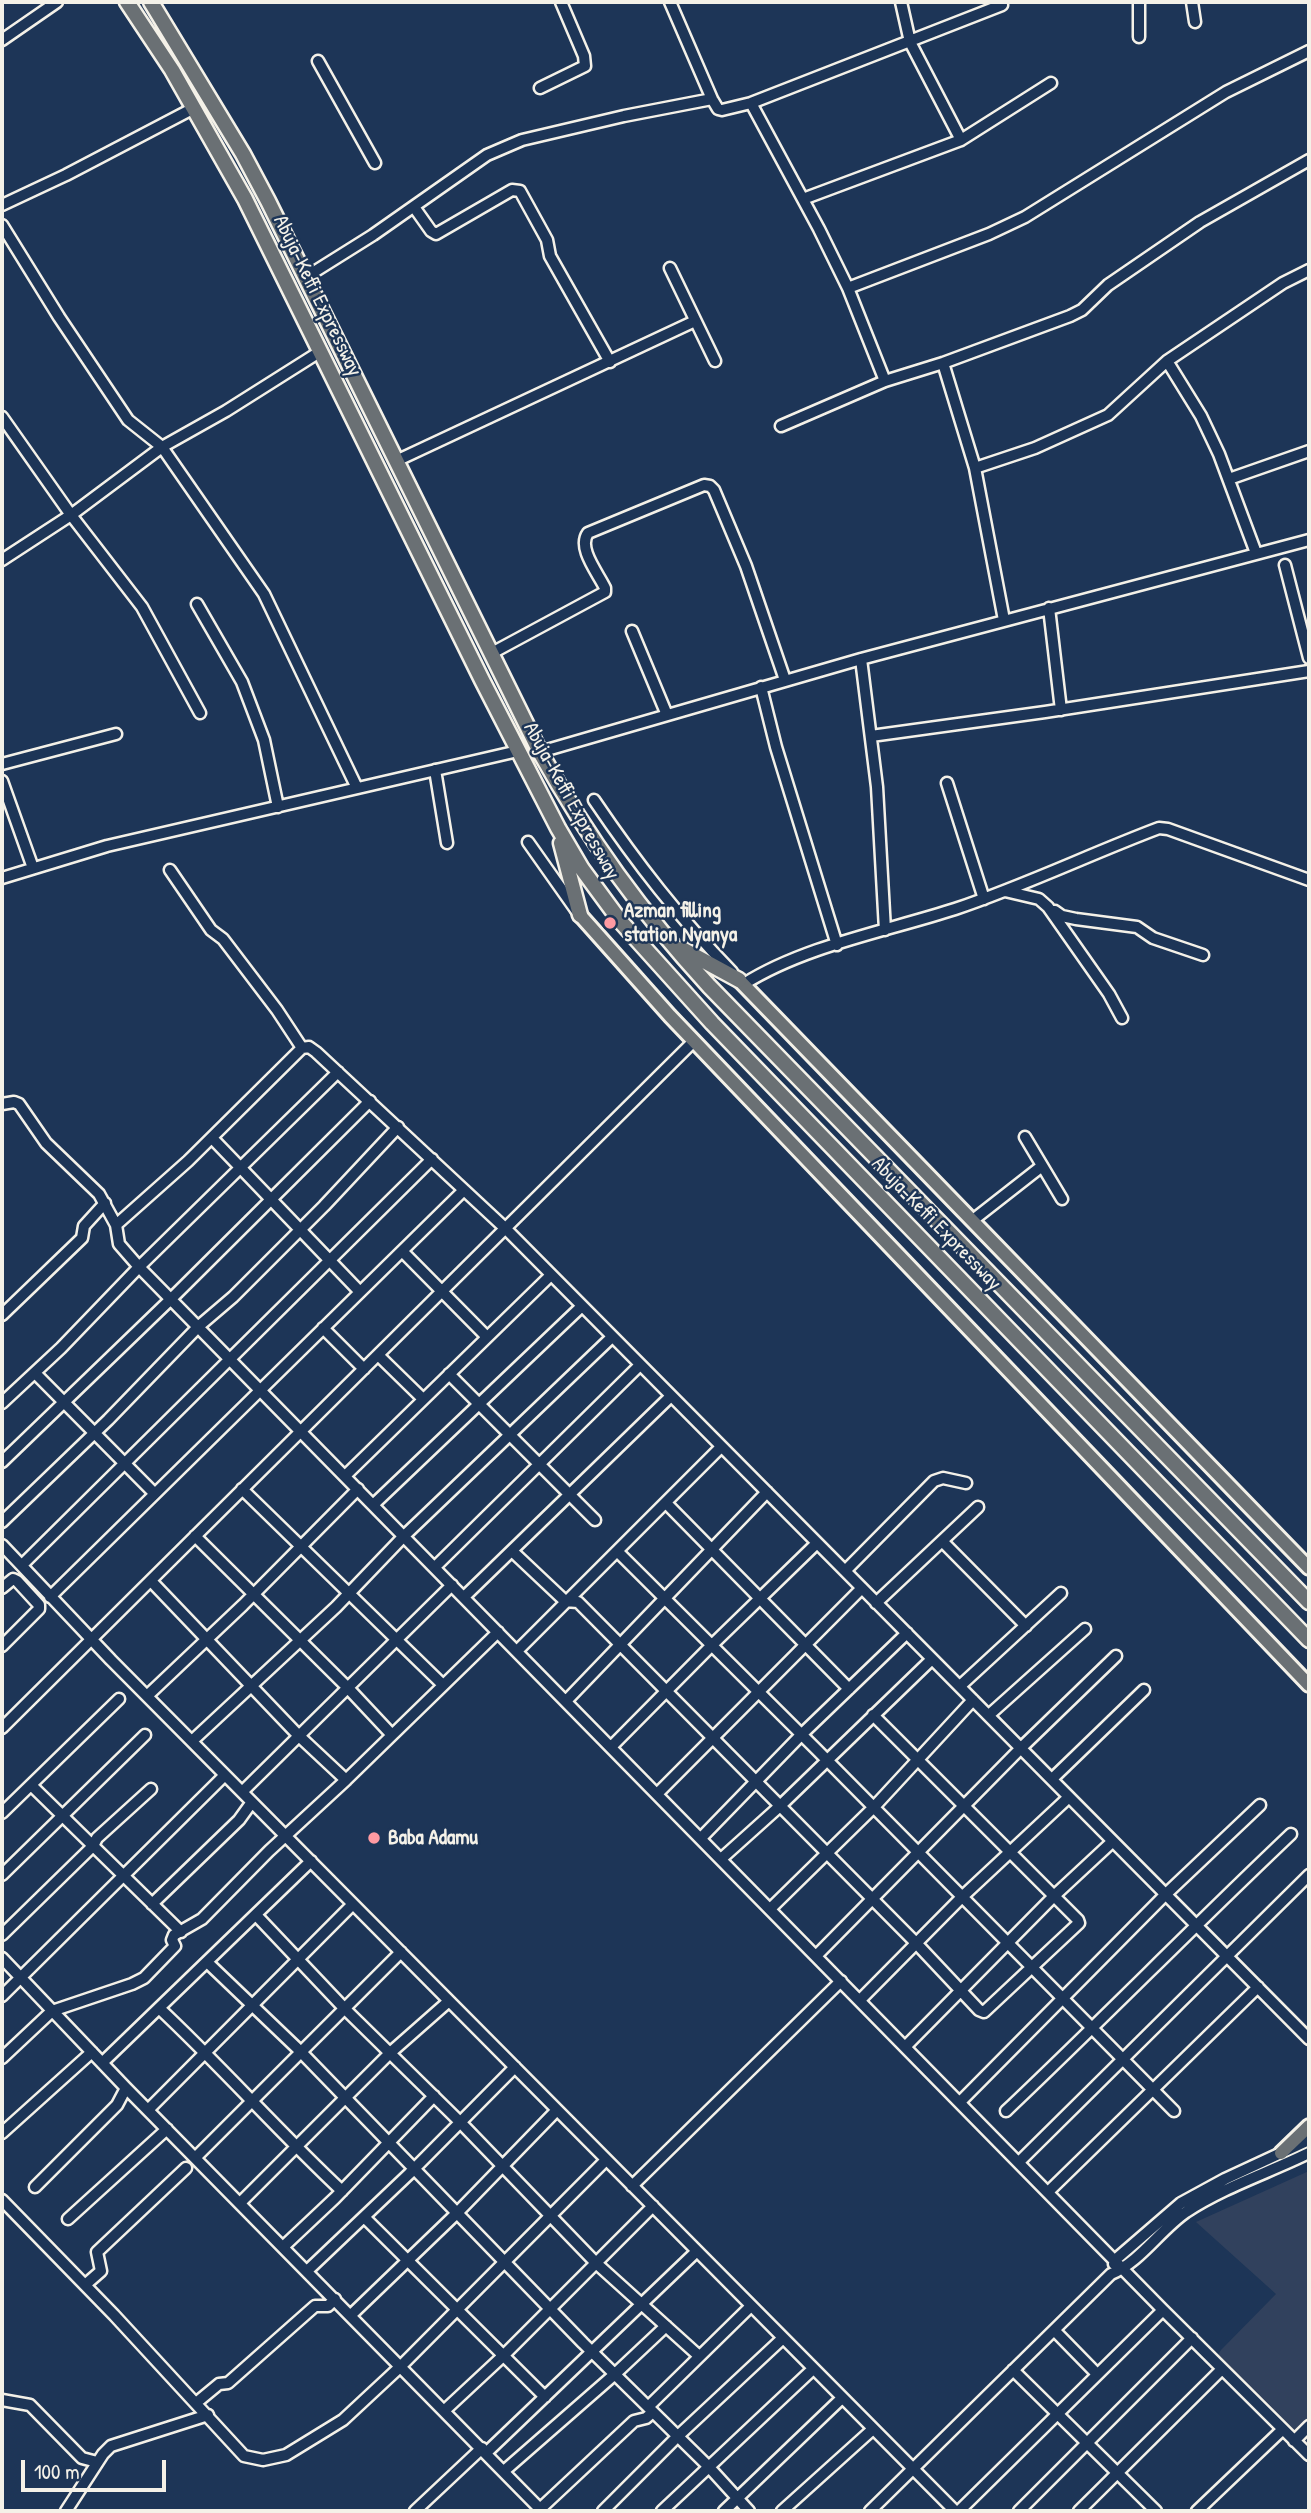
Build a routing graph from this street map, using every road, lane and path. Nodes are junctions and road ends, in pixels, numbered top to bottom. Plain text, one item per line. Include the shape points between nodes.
1 (57, 2) edge
2 (127, 2) edge
3 (151, 2) edge
4 (561, 2) edge
5 (670, 2) edge
6 (901, 2) edge
7 (1139, 2) edge
8 (1192, 2) edge
9 (1002, 5) dead end
10 (1195, 22) dead end
11 (1139, 37) dead end
12 (2, 40) edge
13 (910, 42) junction
14 (1309, 51) edge
15 (318, 61) dead end
16 (1051, 83) dead end
17 (540, 88) dead end
18 (712, 99) junction
19 (751, 103) junction
20 (194, 107) junction
21 (961, 140) junction
22 (1309, 162) edge
23 (375, 163) dead end
24 (803, 199) junction
25 (2, 205) edge
26 (414, 207) junction
27 (2, 225) edge
28 (670, 268) dead end
29 (1309, 270) edge
30 (306, 277) junction
31 (848, 288) junction
32 (695, 321) junction
33 (321, 351) junction
34 (715, 361) dead end
35 (1167, 361) junction
36 (610, 362) junction
37 (943, 363) junction
38 (886, 381) junction
39 (2, 417) edge
40 (781, 426) dead end
41 (162, 447) junction
42 (1309, 451) edge
43 (396, 461) junction
44 (975, 468) junction
45 (1229, 479) junction
46 (71, 515) junction
47 (1309, 540) edge
48 (1256, 553) junction
49 (2, 560) edge
50 (1285, 565) dead end
51 (197, 604) dead end
52 (1049, 608) junction
53 (1004, 620) junction
54 (632, 631) dead end
55 (490, 654) junction
56 (1309, 658) edge
57 (861, 659) junction
58 (1309, 671) edge
59 (785, 680) junction
60 (761, 687) junction
61 (1061, 710) junction
62 (200, 713) dead end
63 (667, 715) junction
64 (116, 734) dead end
65 (871, 736) junction
66 (518, 751) junction
67 (540, 752) junction
68 (2, 764) edge
69 (435, 770) junction
70 (2, 780) edge
71 (947, 783) dead end
72 (357, 788) junction
73 (594, 800) dead end
74 (278, 807) junction
75 (558, 828) junction
76 (528, 842) dead end
77 (447, 843) dead end
78 (33, 869) junction
79 (170, 870) dead end
80 (2, 878) edge
81 (1309, 880) edge
82 (1004, 891) junction
83 (984, 899) junction
84 (1048, 907) junction
85 (580, 915) junction
86 (885, 930) junction
87 (664, 936) junction
88 (837, 945) junction
89 (1203, 955) dead end
90 (741, 982) junction
91 (1122, 1018) dead end
92 (694, 1041) junction
93 (302, 1048) junction
94 (338, 1072) junction
95 (370, 1101) junction
96 (2, 1104) edge
97 (398, 1127) junction
98 (1025, 1137) dead end
99 (212, 1138) junction
100 (432, 1159) junction
101 (1042, 1166) junction
102 (240, 1167) junction
103 (464, 1190) junction
104 (271, 1199) junction
105 (1062, 1199) dead end
106 (105, 1203) junction
107 (973, 1220) junction
108 (116, 1226) junction
109 (301, 1230) junction
110 (506, 1230) junction
111 (402, 1251) junction
112 (330, 1262) junction
113 (139, 1267) junction
114 (551, 1275) junction
115 (360, 1292) junction
116 (442, 1292) junction
117 (172, 1298) junction
118 (582, 1306) junction
119 (2, 1315) edge
120 (198, 1326) junction
121 (323, 1328) junction
122 (487, 1337) junction
123 (612, 1337) junction
124 (378, 1356) junction
125 (231, 1359) junction
126 (640, 1365) junction
127 (364, 1369) junction
128 (35, 1373) junction
129 (449, 1374) junction
130 (260, 1389) junction
131 (671, 1396) junction
132 (424, 1399) junction
133 (64, 1401) junction
134 (2, 1403) edge
135 (479, 1403) junction
136 (301, 1431) junction
137 (95, 1433) junction
138 (509, 1435) junction
139 (721, 1447) junction
140 (2, 1462) edge
141 (125, 1462) junction
142 (539, 1465) junction
143 (345, 1476) junction
144 (966, 1483) dead end
145 (242, 1489) junction
146 (358, 1489) junction
147 (767, 1492) junction
148 (154, 1493) junction
149 (569, 1495) junction
150 (666, 1503) junction
151 (373, 1505) junction
152 (978, 1507) dead end
153 (595, 1520) dead end
154 (2, 1522) edge
155 (195, 1536) junction
156 (404, 1536) junction
157 (942, 1541) junction
158 (817, 1543) junction
159 (2, 1545) edge
160 (301, 1546) junction
161 (512, 1550) junction
162 (711, 1550) junction
163 (617, 1551) junction
164 (22, 1565) junction
165 (435, 1567) junction
166 (1309, 1568) edge
167 (845, 1571) junction
168 (151, 1581) junction
169 (452, 1585) junction
170 (2, 1588) edge
171 (862, 1588) junction
172 (349, 1593) junction
173 (1061, 1593) dead end
174 (254, 1594) junction
175 (50, 1597) junction
176 (464, 1597) junction
177 (665, 1599) junction
178 (760, 1599) junction
179 (565, 1601) junction
180 (1309, 1602) edge
181 (876, 1603) junction
182 (1026, 1626) junction
183 (1085, 1629) dead end
184 (498, 1632) junction
185 (907, 1633) junction
186 (207, 1639) junction
187 (92, 1640) junction
188 (1309, 1640) edge
189 (299, 1641) junction
190 (395, 1641) junction
191 (620, 1644) junction
192 (712, 1645) junction
193 (806, 1645) junction
194 (2, 1646) edge
195 (517, 1651) junction
196 (1116, 1656) dead end
197 (932, 1659) junction
198 (443, 1685) junction
199 (1309, 1685) edge
200 (251, 1686) junction
201 (960, 1686) junction
202 (348, 1688) junction
203 (849, 1689) junction
204 (667, 1690) junction
205 (1144, 1690) dead end
206 (759, 1692) junction
207 (147, 1696) junction
208 (119, 1699) dead end
209 (973, 1700) junction
210 (565, 1701) junction
211 (873, 1715) junction
212 (989, 1715) junction
213 (2, 1728) edge
214 (802, 1734) junction
215 (145, 1735) dead end
216 (299, 1735) junction
217 (392, 1735) junction
218 (714, 1737) junction
219 (192, 1741) junction
220 (611, 1747) junction
221 (1021, 1747) junction
222 (827, 1759) junction
223 (918, 1759) junction
224 (225, 1775) junction
225 (1052, 1779) junction
226 (346, 1780) junction
227 (756, 1781) junction
228 (31, 1785) junction
229 (151, 1789) dead end
230 (242, 1792) junction
231 (657, 1794) junction
232 (1069, 1797) junction
233 (252, 1802) junction
234 (1260, 1805) dead end
235 (780, 1806) junction
236 (964, 1806) junction
237 (874, 1807) junction
238 (2, 1813) edge
239 (62, 1815) junction
240 (1291, 1833) dead end
241 (286, 1836) junction
242 (701, 1838) junction
243 (1112, 1842) junction
244 (93, 1846) junction
245 (1011, 1851) junction
246 (918, 1852) junction
247 (826, 1853) junction
248 (721, 1859) junction
249 (312, 1861) junction
250 (2, 1875) edge
251 (1309, 1875) edge
252 (122, 1876) junction
253 (1166, 1894) junction
254 (1055, 1895) junction
255 (962, 1897) junction
256 (871, 1900) junction
257 (152, 1904) junction
258 (354, 1904) junction
259 (770, 1909) junction
260 (256, 1915) junction
261 (1196, 1924) junction
262 (181, 1932) junction
263 (2, 1935) edge
264 (916, 1943) junction
265 (1006, 1943) junction
266 (401, 1952) junction
267 (816, 1956) junction
268 (1227, 1956) junction
269 (2, 1958) edge
270 (297, 1958) junction
271 (207, 1962) junction
272 (1032, 1968) junction
273 (20, 1978) junction
274 (841, 1981) junction
275 (1258, 1987) junction
276 (961, 1990) junction
277 (2, 1996) edge
278 (1062, 1999) junction
279 (860, 2000) junction
280 (449, 2001) junction
281 (251, 2005) junction
282 (159, 2008) junction
283 (344, 2008) junction
284 (52, 2011) junction
285 (1093, 2029) junction
286 (1309, 2039) edge
287 (905, 2047) junction
288 (92, 2052) junction
289 (206, 2052) junction
290 (300, 2052) junction
291 (390, 2053) junction
292 (2, 2058) edge
293 (1122, 2059) junction
294 (102, 2063) junction
295 (515, 2067) junction
296 (125, 2088) junction
297 (1152, 2089) junction
298 (434, 2096) junction
299 (345, 2098) junction
300 (251, 2101) junction
301 (960, 2102) junction
302 (148, 2110) junction
303 (557, 2110) junction
304 (1006, 2111) dead end
305 (1174, 2111) dead end
306 (460, 2122) junction
307 (1309, 2126) edge
308 (167, 2129) junction
309 (2, 2133) edge
310 (1309, 2140) edge
311 (388, 2143) junction
312 (296, 2147) junction
313 (1281, 2153) junction
314 (1309, 2153) edge
315 (196, 2157) junction
316 (606, 2160) junction
317 (1018, 2162) junction
318 (503, 2166) junction
319 (186, 2168) dead end
320 (413, 2170) junction
321 (632, 2186) junction
322 (35, 2187) dead end
323 (342, 2191) junction
324 (1048, 2192) junction
325 (2, 2200) edge
326 (240, 2203) junction
327 (653, 2206) junction
328 (457, 2213) junction
329 (550, 2216) junction
330 (364, 2217) junction
331 (68, 2219) dead end
332 (283, 2247) junction
333 (697, 2251) junction
334 (1115, 2260) junction
335 (408, 2261) junction
336 (504, 2262) junction
337 (596, 2263) junction
338 (1124, 2269) junction
339 (307, 2271) junction
340 (1111, 2274) junction
341 (85, 2286) junction
342 (335, 2299) junction
343 (642, 2304) junction
344 (751, 2306) junction
345 (457, 2309) junction
346 (550, 2309) junction
347 (1163, 2310) junction
348 (351, 2315) junction
349 (666, 2326) junction
350 (1054, 2330) junction
351 (783, 2338) junction
352 (1192, 2338) junction
353 (593, 2353) junction
354 (503, 2356) junction
355 (699, 2356) junction
356 (401, 2367) junction
357 (813, 2369) junction
358 (1222, 2369) junction
359 (1013, 2370) junction
360 (615, 2374) junction
361 (1097, 2374) junction
362 (545, 2397) junction
363 (842, 2398) junction
364 (2, 2400) edge
365 (196, 2403) junction
366 (650, 2409) junction
367 (445, 2410) junction
368 (1057, 2414) junction
369 (208, 2415) junction
370 (1309, 2426) edge
371 (873, 2429) junction
372 (1282, 2430) junction
373 (678, 2436) junction
374 (1294, 2441) junction
375 (1087, 2442) junction
376 (484, 2451) junction
377 (1308, 2453) edge
378 (97, 2462) junction
379 (708, 2466) junction
380 (913, 2469) junction
381 (504, 2471) junction
382 (1117, 2473) junction
383 (738, 2498) junction
384 (541, 2510) edge
385 (66, 2511) edge
386 (415, 2511) edge
387 (603, 2511) edge
388 (662, 2511) edge
389 (724, 2511) edge
390 (749, 2511) edge
391 (782, 2511) edge
392 (870, 2511) edge
393 (957, 2511) edge
394 (1019, 2511) edge
395 (1079, 2511) edge
396 (1156, 2511) edge
397 (1197, 2511) edge

1 - 12 street
2 - 20 highway, Abuja-Keffi Expressway
3 - 30 highway, Abuja-Keffi Expressway via 243,154
4 - 17 street via 585,66
5 - 18 street
6 - 13 street
7 - 11 street
8 - 10 street
9 - 13 street
13 - 19 street
13 - 21 street
14 - 31 street via 1226,92 1025,217
15 - 23 street
16 - 21 street
18 - 19 street via 722,110
18 - 26 street via 522,140 487,155
19 - 24 street
20 - 25 street
20 - 33 highway, Abuja-Keffi Expressway
21 - 24 street
22 - 37 street via 1200,222 1108,285 1082,310
24 - 31 street
26 - 30 street
26 - 36 street via 436,234 512,190 520,191 547,240 550,256
27 - 41 street via 128,420
28 - 32 street
29 - 35 street
30 - 43 highway, Abuja-Keffi Expressway
31 - 38 street
32 - 34 street
32 - 36 street
33 - 41 street
33 - 66 highway, Abuja-Keffi Expressway
35 - 44 street via 1108,415 1035,448
35 - 45 street via 1201,416
36 - 43 street
37 - 38 street
37 - 44 street
38 - 40 street
39 - 46 street
41 - 46 street
41 - 72 street via 264,594
42 - 45 street
43 - 55 highway, Abuja-Keffi Expressway
44 - 53 street
45 - 48 street
46 - 49 street
46 - 62 street via 142,607
47 - 48 street
48 - 52 street
50 - 56 street
51 - 74 street via 242,682 264,740
52 - 53 street
52 - 61 street
53 - 57 street
54 - 63 street
55 - 59 street via 605,592 584,547 588,533 704,485 714,490 746,566
55 - 67 highway, Abuja-Keffi Expressway
57 - 59 street
57 - 65 street
58 - 61 street
59 - 60 street
60 - 63 street
60 - 88 street
61 - 65 street
63 - 67 street
64 - 68 street
65 - 86 street
66 - 69 street
66 - 75 highway, Abuja-Keffi Expressway
67 - 87 highway, Abuja-Keffi Expressway via 604,858
69 - 72 street
69 - 77 street
70 - 78 street
71 - 83 street
72 - 74 street
73 - 90 street via 663,897
74 - 78 street via 110,845
75 - 85 highway
75 - 188 highway, Abuja-Keffi Expressway via 605,902 654,961
76 - 85 street
78 - 80 street
79 - 93 street
81 - 82 street via 1159,828
82 - 83 street
82 - 84 street via 1040,899
83 - 86 street
84 - 89 street via 1062,916 1137,927 1153,938
84 - 91 street
85 - 92 main road
86 - 88 street
87 - 90 highway
87 - 180 highway, Abuja-Keffi Expressway
88 - 90 street
90 - 107 main road, Abuja-Keffi Expressway
92 - 110 street
92 - 199 main road
93 - 94 street via 309,1047
93 - 99 street
94 - 95 street
94 - 102 street
95 - 97 street
95 - 104 street
96 - 106 street via 19,1104 46,1143
97 - 100 street
97 - 109 street
98 - 101 street
99 - 102 street
99 - 108 street
100 - 103 street
100 - 112 street
101 - 105 street
101 - 107 street
102 - 104 street
102 - 113 street
103 - 110 street
103 - 111 street
104 - 109 street
104 - 117 street
106 - 108 street
106 - 119 street via 84,1226 82,1238
107 - 166 main road, Abuja-Keffi Expressway
108 - 113 street via 119,1244
109 - 112 street
109 - 120 street
110 - 114 street
110 - 116 street
111 - 115 street
111 - 116 street
112 - 115 street
112 - 125 street
113 - 117 street
113 - 128 street
114 - 118 street
114 - 122 street
115 - 121 street
116 - 122 street
116 - 124 street
117 - 120 street
117 - 133 street
118 - 123 street
118 - 135 street
120 - 125 street
120 - 137 street
121 - 127 street
121 - 130 street
122 - 129 street
123 - 126 street
123 - 138 street
124 - 127 street
124 - 132 street
125 - 130 street
125 - 141 street
126 - 131 street
126 - 142 street
127 - 136 street
128 - 133 street
128 - 134 street
129 - 132 street
129 - 135 street
130 - 136 street
130 - 148 street
131 - 139 street
131 - 149 street
132 - 143 street
133 - 137 street
133 - 140 street
135 - 138 street
135 - 151 street
136 - 143 street
136 - 145 street
137 - 141 street
137 - 154 street
138 - 142 street
138 - 156 street
139 - 147 street
139 - 150 street
141 - 148 street
141 - 164 street
142 - 149 street
142 - 165 street
143 - 146 street
144 - 167 street via 943,1478 934,1481
145 - 155 street
145 - 160 street
146 - 151 street
146 - 160 street
147 - 158 street
147 - 162 street
148 - 175 street
149 - 153 street
149 - 161 street
150 - 162 street
150 - 163 street
151 - 156 street
152 - 157 street
155 - 168 street
155 - 174 street
156 - 165 street
156 - 172 street
157 - 181 street
157 - 182 street
158 - 167 street
158 - 178 street
159 - 164 street
160 - 172 street
160 - 174 street
161 - 176 street
161 - 179 street
162 - 177 street
162 - 178 street
163 - 177 street
163 - 179 street
164 - 175 street
165 - 169 street
167 - 171 street
168 - 186 street
168 - 187 street
169 - 176 street
169 - 190 street
170 - 194 street via 17,1581 39,1605
171 - 181 street
171 - 193 street
172 - 189 street
172 - 190 street
173 - 182 street
174 - 186 street
174 - 189 street
175 - 187 street
176 - 184 street
177 - 191 street
177 - 192 street
178 - 192 street
178 - 193 street
179 - 191 street via 578,1602
179 - 195 street
181 - 185 street
182 - 201 street
183 - 212 street
184 - 195 street
184 - 198 street
185 - 197 street
185 - 203 street
186 - 200 street
186 - 207 street
187 - 207 street
187 - 213 street
189 - 200 street
189 - 202 street
190 - 198 street
190 - 202 street
191 - 204 street
191 - 210 street
192 - 204 street
192 - 206 street
193 - 203 street
193 - 206 street
195 - 210 street
196 - 221 street
197 - 201 street
197 - 211 street
198 - 217 street
200 - 216 street
200 - 219 street
201 - 209 street
202 - 216 street
202 - 217 street
203 - 214 street
204 - 218 street
204 - 220 street
205 - 225 street
206 - 214 street
206 - 218 street
207 - 219 street
208 - 228 street
209 - 212 street
209 - 223 street
210 - 220 street
211 - 222 street
211 - 223 street
212 - 221 street
214 - 222 street
214 - 227 street
215 - 239 street
216 - 226 street
216 - 230 street
217 - 226 street
218 - 227 street
218 - 231 street
219 - 224 street
220 - 231 street
221 - 225 street
221 - 236 street
222 - 235 street
222 - 237 street
223 - 236 street
223 - 237 street
224 - 230 street
224 - 252 street
225 - 232 street
226 - 241 street
227 - 235 street
227 - 242 street
228 - 238 street
228 - 239 street
229 - 244 street
230 - 233 street
231 - 242 street
232 - 243 street
232 - 245 street
233 - 241 street
233 - 257 street
234 - 253 street
235 - 247 street
235 - 248 street
236 - 245 street
236 - 246 street
237 - 246 street
237 - 247 street
239 - 244 street
239 - 250 street
240 - 261 street
241 - 249 street
241 - 262 street via 202,1919
242 - 248 street
243 - 253 street
243 - 254 street
244 - 252 street
244 - 263 street
245 - 254 street
245 - 255 street
246 - 255 street
246 - 256 street
247 - 256 street
247 - 259 street
248 - 259 street
249 - 258 street
249 - 260 street
251 - 268 street
252 - 257 street
252 - 273 street
253 - 261 street
253 - 278 street
254 - 265 street
254 - 272 street via 1079,1923
255 - 264 street
255 - 265 street
256 - 264 street
256 - 267 street
257 - 262 street
258 - 266 street
258 - 270 street
259 - 267 street
260 - 270 street
260 - 271 street
261 - 268 street
261 - 285 street
262 - 284 street via 174,1935 175,1946 144,1978
264 - 276 street
264 - 279 street
265 - 272 street
265 - 276 street
266 - 280 street
266 - 283 street
267 - 274 street
268 - 275 street
268 - 293 street
269 - 273 street
270 - 281 street
270 - 283 street
271 - 281 street
271 - 282 street
272 - 276 street via 984,2012
272 - 278 street
273 - 277 street
273 - 284 street
274 - 279 street
274 - 321 street
275 - 286 street
275 - 297 street
276 - 287 street
278 - 285 street
278 - 301 street
279 - 287 street
280 - 291 street
280 - 295 street
281 - 289 street
281 - 290 street
282 - 289 street
282 - 294 street
283 - 290 street
283 - 291 street
284 - 288 street
284 - 292 street
285 - 293 street
285 - 304 street
287 - 301 street
288 - 294 street
288 - 309 street
289 - 300 street
289 - 302 street
290 - 299 street
290 - 300 street
291 - 298 street
291 - 299 street
293 - 297 street
293 - 317 street
294 - 296 street
295 - 303 street
295 - 306 street
296 - 302 street
296 - 322 street via 117,2105
297 - 305 street
297 - 324 street
298 - 306 street
298 - 311 street
299 - 311 street
299 - 312 street
300 - 312 street
300 - 315 street
301 - 317 street
302 - 308 street
303 - 316 street
303 - 318 street
306 - 318 street
306 - 320 street
307 - 313 main road
308 - 315 street
308 - 331 street
310 - 313 street
311 - 320 street
311 - 323 street
312 - 323 street
312 - 326 street
313 - 334 street via 1181,2203
314 - 338 street via 1185,2213
315 - 326 street
316 - 321 street
316 - 329 street
317 - 324 street
318 - 328 street
318 - 329 street
319 - 341 street via 97,2252 101,2271
320 - 328 street
320 - 330 street
321 - 327 street
323 - 332 street
324 - 334 street
325 - 341 street
326 - 332 street
327 - 333 street
327 - 337 street
328 - 335 street
328 - 336 street
329 - 336 street
329 - 337 street
330 - 335 street
330 - 339 street
332 - 339 street
333 - 343 street
333 - 344 street
334 - 338 street
334 - 340 street
335 - 345 street
335 - 348 street
336 - 345 street
336 - 346 street
337 - 343 street
337 - 346 street
338 - 340 street
338 - 347 street
339 - 342 street
340 - 350 street
341 - 365 street
342 - 348 street
342 - 365 street via 328,2306 316,2306 228,2383 219,2384
343 - 349 street
343 - 353 street
344 - 351 street
344 - 355 street
345 - 354 street
345 - 356 street
346 - 353 street
346 - 354 street
347 - 352 street
347 - 361 street
348 - 356 street
349 - 355 street
349 - 360 street
350 - 359 street
350 - 361 street
351 - 357 street
351 - 373 street
352 - 358 street
352 - 375 street
353 - 360 street
353 - 362 street
354 - 362 street
354 - 367 street
355 - 366 street
356 - 367 street
356 - 369 street via 343,2420 286,2455 263,2460 244,2456
357 - 363 street
357 - 379 street
358 - 372 street
358 - 382 street
359 - 368 street
359 - 380 street
360 - 366 street
360 - 381 street
361 - 368 street
362 - 376 street
363 - 371 street
363 - 383 street
364 - 378 street via 30,2405 82,2458
365 - 369 street
366 - 373 street
366 - 384 street via 646,2418 634,2421
367 - 376 street
368 - 375 street
368 - 393 street
369 - 378 street via 120,2442
370 - 374 street
371 - 380 street
371 - 391 street
372 - 374 street
372 - 397 street
373 - 379 street
373 - 387 street
374 - 377 street
375 - 382 street
375 - 394 street
376 - 381 street
376 - 386 street
378 - 385 street
379 - 383 street
379 - 388 street
380 - 392 street
380 - 393 street
381 - 384 street
382 - 395 street
382 - 396 street
383 - 389 street
383 - 390 street

